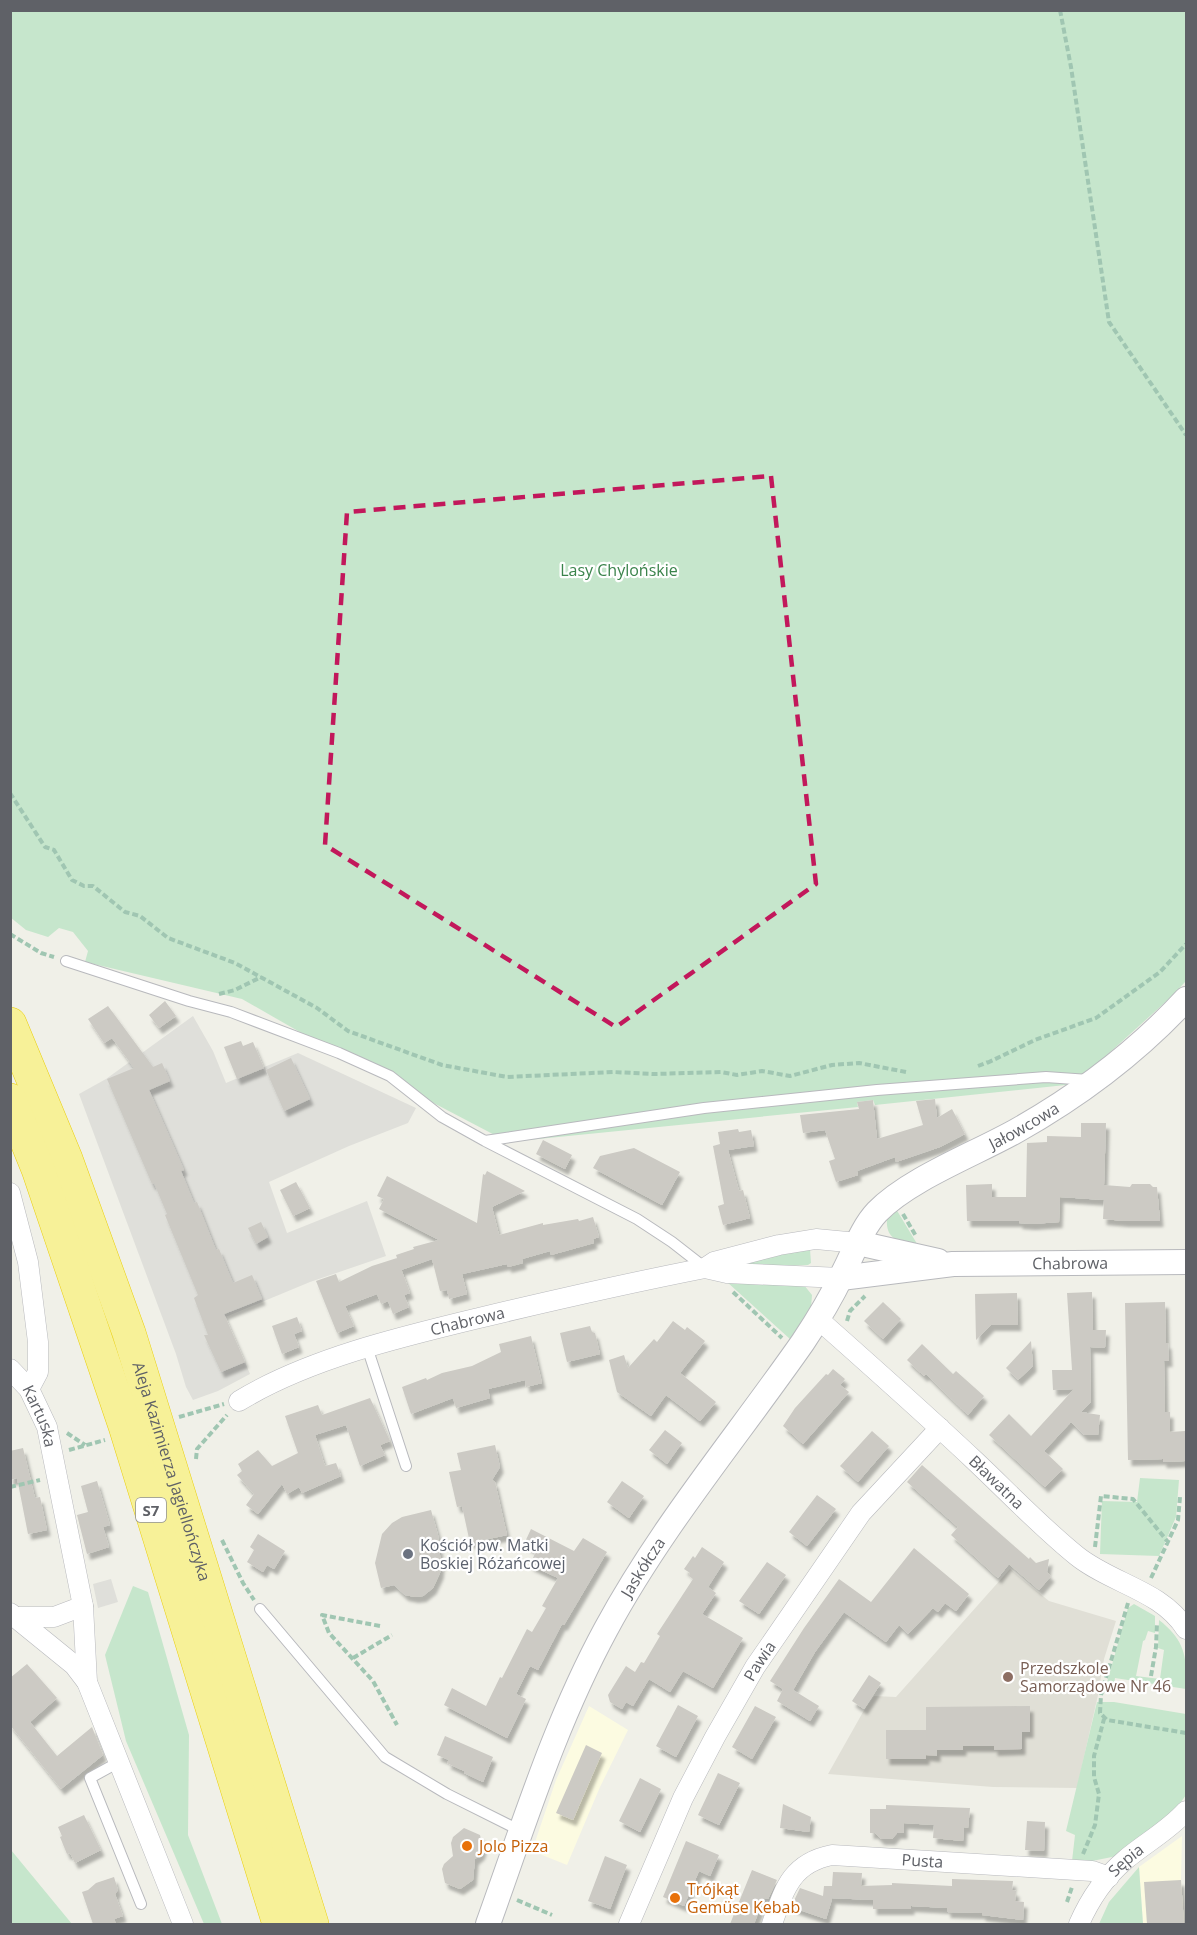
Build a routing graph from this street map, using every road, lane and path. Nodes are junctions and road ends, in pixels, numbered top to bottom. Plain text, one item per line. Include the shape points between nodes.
1 (1060, 10) edge
2 (1186, 435) edge
3 (10, 794) edge
4 (10, 934) edge
5 (1186, 944) edge
6 (66, 961) joint
7 (261, 977) junction
8 (1186, 999) edge
9 (189, 1001) junction
10 (10, 1024) edge
11 (988, 1062) junction
12 (977, 1067) dead end
13 (910, 1073) dead end
14 (1096, 1080) junction
15 (957, 1085) junction
16 (10, 1100) edge
17 (485, 1141) junction
18 (10, 1193) edge
19 (893, 1198) junction
20 (918, 1239) dead end
21 (858, 1242) junction
22 (1186, 1262) edge
23 (953, 1264) junction
24 (705, 1268) junction
25 (841, 1278) junction
26 (731, 1290) dead end
27 (818, 1319) junction
28 (787, 1342) dead end
29 (367, 1347) junction
30 (10, 1370) edge
31 (28, 1389) junction
32 (239, 1401) joint
33 (216, 1406) dead end
34 (178, 1417) dead end
35 (940, 1428) junction
36 (65, 1432) dead end
37 (108, 1438) dead end
38 (86, 1446) junction
39 (63, 1452) dead end
40 (406, 1466) dead end
41 (198, 1467) dead end
42 (46, 1478) dead end
43 (10, 1487) edge
44 (1180, 1497) dead end
45 (221, 1539) dead end
46 (1168, 1542) junction
47 (1093, 1554) dead end
48 (1136, 1595) junction
49 (83, 1606) junction
50 (260, 1609) joint
51 (1158, 1614) dead end
52 (14, 1615) edge
53 (380, 1626) dead end
54 (1186, 1629) edge
55 (392, 1635) dead end
56 (354, 1658) junction
57 (1151, 1676) dead end
58 (87, 1682) junction
59 (1104, 1719) junction
60 (397, 1725) dead end
61 (1186, 1733) edge
62 (119, 1762) junction
63 (1186, 1810) edge
64 (520, 1831) junction
65 (1076, 1871) junction
66 (1108, 1877) junction
67 (520, 1900) dead end
68 (141, 1904) dead end
69 (552, 1915) dead end
70 (183, 1924) edge
71 (279, 1924) edge
72 (312, 1924) edge
73 (488, 1924) edge
74 (629, 1924) edge
75 (772, 1924) edge
76 (1079, 1924) edge

1 - 2 path via 1109,322
3 - 7 path via 72,880 93,886 125,912 140,916 168,938
4 - 6 path via 42,953
5 - 11 path via 1160,972 1096,1018
6 - 9 lane
7 - 9 path via 235,990
7 - 13 path via 348,1031 442,1065 507,1077 613,1072 737,1075 762,1071 790,1076 832,1065 859,1063
8 - 14 street, Jałowcowa via 1146,1040
9 - 17 lane via 231,1012 390,1076 442,1117
10 - 72 highway, Aleja Kazimierza Jagiellończyka / S7 via 62,1149 129,1333
11 - 12 path
11 - 15 path
14 - 15 lane via 1046,1077
14 - 19 street, Jałowcowa via 1039,1118
15 - 17 lane via 704,1108
16 - 71 highway, Aleja Kazimierza Jagiellończyka / S7 via 38,1169 125,1426
17 - 24 lane via 637,1219
18 - 31 street, Kartuska via 28,1262 38,1342 38,1372
19 - 20 path
19 - 21 street, Jałowcowa via 876,1214
21 - 23 street, Chabrowa
21 - 24 street, Chabrowa via 816,1239 779,1245 714,1262
21 - 25 street, Jaskółcza
22 - 23 street, Chabrowa
23 - 25 street, Chabrowa
24 - 25 street, Chabrowa via 727,1273
24 - 29 street, Chabrowa via 613,1286
25 - 27 street, Jaskółcza
26 - 28 path
27 - 35 street, Bławatna
27 - 64 street, Jaskółcza via 635,1578 566,1709
29 - 32 street, Chabrowa via 266,1384
29 - 40 lane
30 - 31 street
31 - 49 street, Kartuska via 47,1427
32 - 41 path via 197,1449
33 - 34 path
35 - 48 street, Bławatna via 1079,1557
35 - 74 street, Pawia via 861,1513 754,1667 683,1798
36 - 38 path
37 - 38 path
38 - 39 path
42 - 43 path
44 - 46 path via 1178,1520
45 - 50 path
46 - 47 path via 1134,1499 1101,1496
46 - 48 path
48 - 54 street, Bławatna via 1159,1601
48 - 59 path via 1101,1695
49 - 52 street via 54,1617
49 - 58 street, Kartuska
50 - 64 lane via 385,1757
51 - 57 path
52 - 58 street via 74,1665
53 - 56 path via 322,1615 329,1633
55 - 56 path
56 - 60 path via 373,1681
58 - 62 street, Kartuska
59 - 61 path
59 - 65 path via 1094,1756 1099,1794 1095,1825
62 - 68 lane via 90,1778
62 - 70 street, Kartuska
63 - 66 street, Sępia via 1165,1832
64 - 73 street, Jaskółcza
65 - 66 street, Pusta
65 - 75 street, Pusta via 832,1855 792,1876
66 - 76 street, Sępia
67 - 69 path

